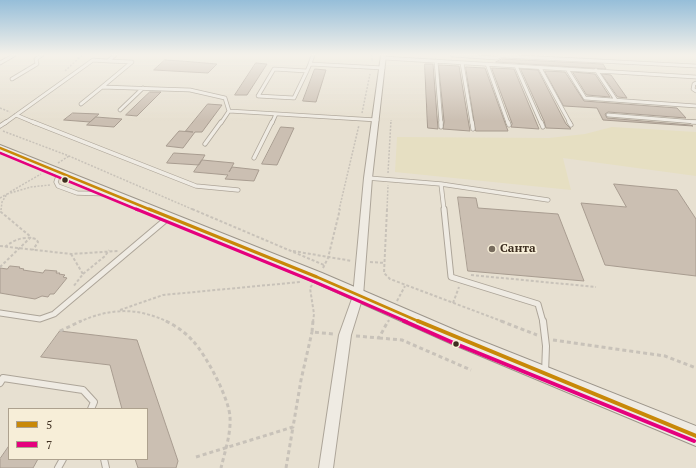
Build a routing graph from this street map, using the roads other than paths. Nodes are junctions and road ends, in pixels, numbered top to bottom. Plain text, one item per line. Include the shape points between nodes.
1 (16, 77) edge
2 (69, 77) edge
3 (114, 77) edge
4 (269, 77) edge
5 (304, 77) edge
6 (382, 77) edge
7 (437, 77) edge
8 (464, 77) edge
9 (492, 77) edge
10 (521, 77) edge
11 (545, 77) edge
12 (572, 77) edge
13 (601, 77) edge
14 (12, 79) dead end
15 (696, 83) edge
16 (102, 87) junction
17 (143, 88) junction
18 (696, 91) edge
19 (616, 100) junction
20 (81, 104) dead end
21 (696, 106) edge
22 (120, 110) dead end
23 (229, 111) junction
24 (15, 114) junction
25 (276, 114) junction
26 (608, 115) dead end
27 (377, 120) junction
28 (696, 122) edge
29 (509, 125) dead end
30 (571, 125) dead end
31 (0, 126) edge
32 (441, 127) dead end
33 (543, 127) dead end
34 (473, 129) dead end
35 (205, 144) dead end
36 (0, 148) edge
37 (254, 158) dead end
38 (368, 178) junction
39 (441, 184) junction
40 (238, 190) dead end
41 (548, 200) dead end
42 (169, 217) junction
43 (358, 296) junction
44 (0, 313) edge
45 (545, 375) junction
46 (0, 382) edge
47 (95, 406) edge
48 (696, 436) edge
49 (326, 468) edge

1 - 14 lane
2 - 24 lane
3 - 16 lane
4 - 5 lane via 258,96 294,98
6 - 27 street
7 - 32 lane
8 - 34 lane
9 - 29 lane
10 - 33 lane
11 - 30 lane
12 - 19 lane via 585,98
13 - 19 lane
15 - 18 lane via 693,89
16 - 17 lane
16 - 20 lane
17 - 22 lane
17 - 23 lane via 190,90 225,98
19 - 21 lane
23 - 25 lane
23 - 35 lane
24 - 31 lane
24 - 40 lane via 196,186
25 - 27 lane
25 - 37 lane
26 - 28 lane
27 - 38 street
36 - 42 main road
38 - 39 lane
38 - 43 street
39 - 41 lane
39 - 45 lane via 452,277 538,304 545,325 548,349
42 - 43 main road
42 - 44 lane via 54,314 40,319
43 - 45 main road
43 - 49 street via 345,335
45 - 48 main road
46 - 47 lane via 3,378 83,390

